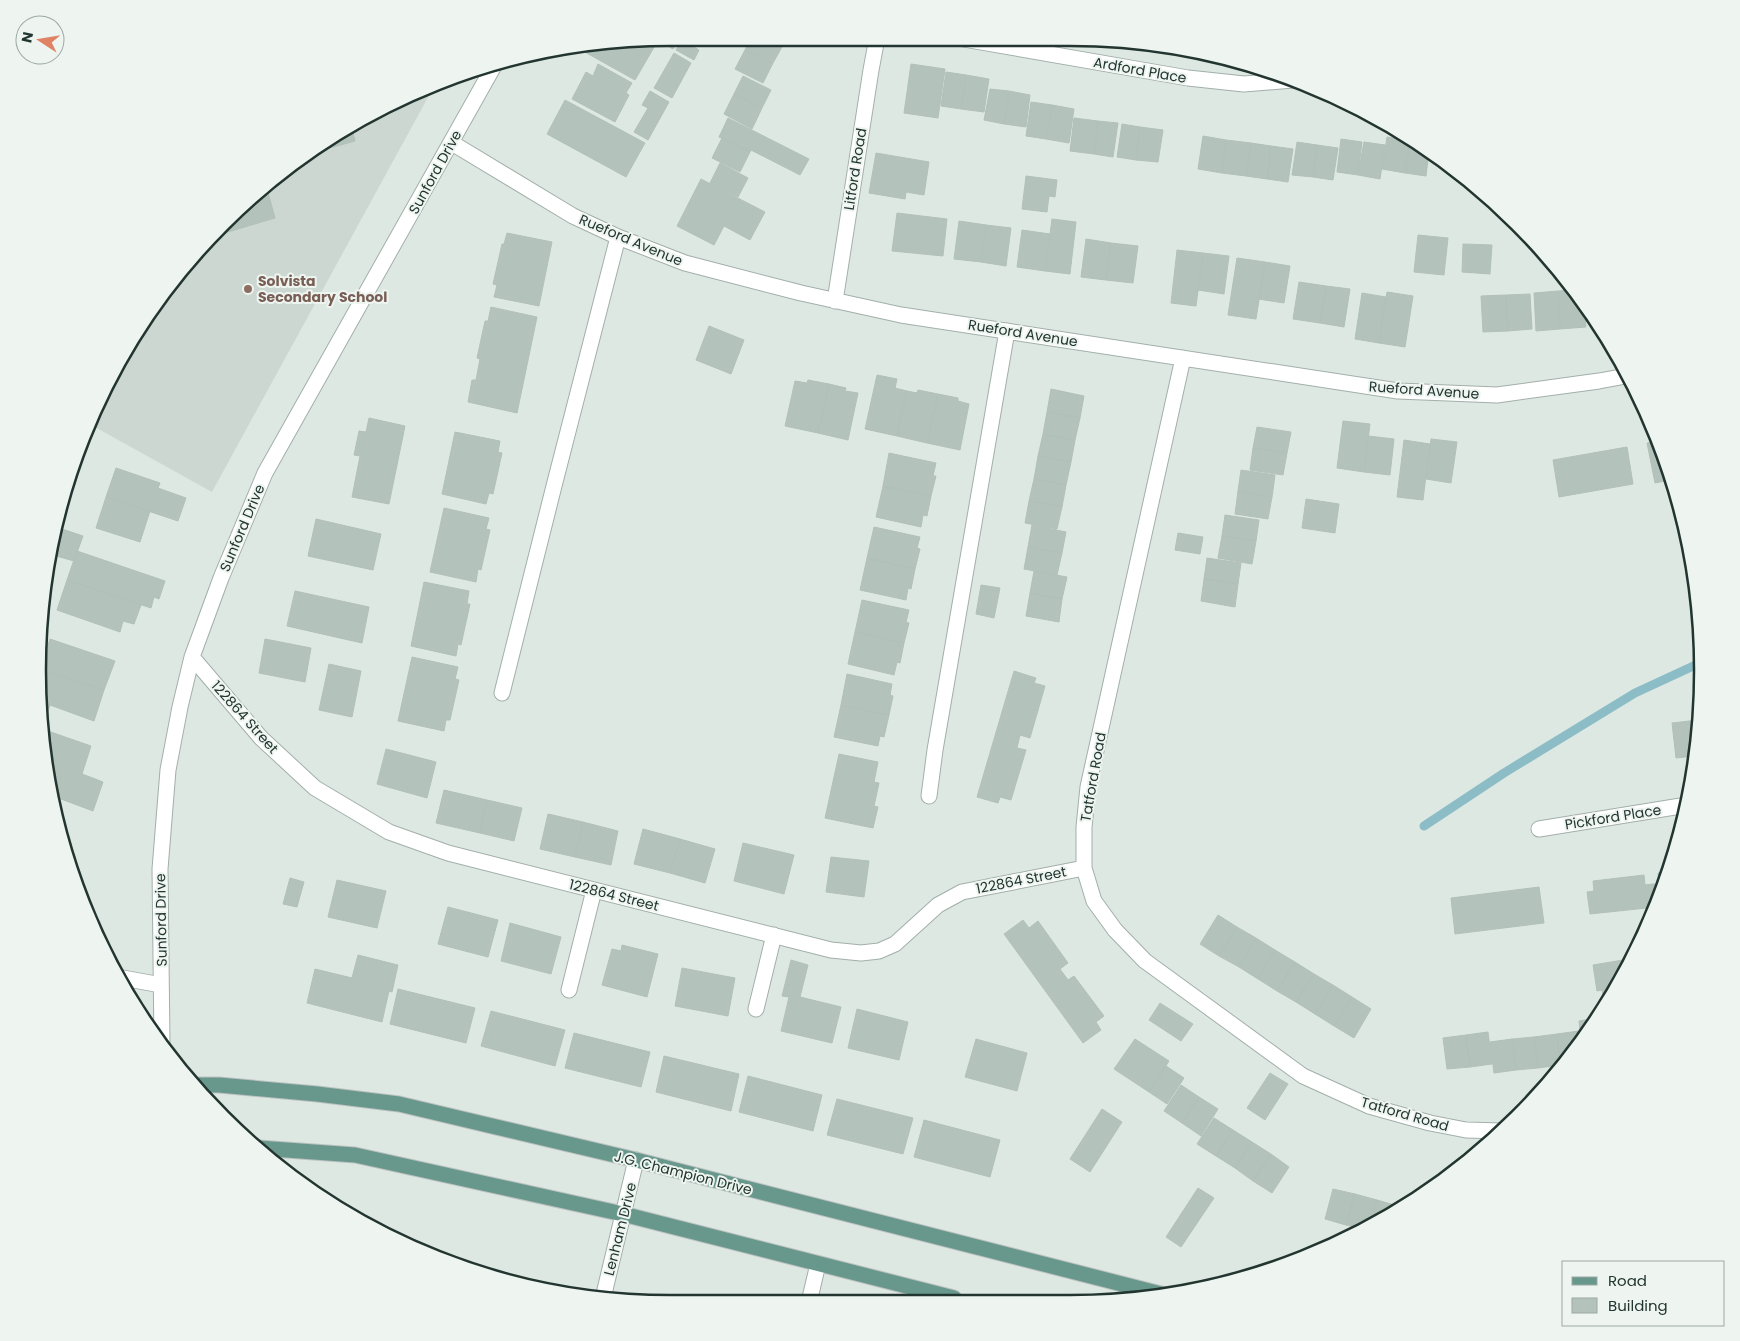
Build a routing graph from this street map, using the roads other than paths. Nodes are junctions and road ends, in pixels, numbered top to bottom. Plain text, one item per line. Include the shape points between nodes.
1 (876, 46) edge
2 (1004, 46) edge
3 (490, 73) edge
4 (1276, 81) edge
5 (452, 143) junction
6 (618, 237) junction
7 (835, 300) junction
8 (1007, 330) junction
9 (1183, 358) junction
10 (1620, 377) edge
11 (192, 657) junction
12 (502, 693) dead end
13 (929, 796) dead end
14 (1678, 806) edge
15 (1539, 829) dead end
16 (1084, 868) junction
17 (594, 890) junction
18 (774, 935) junction
19 (128, 979) edge
20 (162, 985) junction
21 (569, 990) dead end
22 (756, 1009) dead end
23 (162, 1033) edge
24 (204, 1085) edge
25 (1491, 1131) edge
26 (269, 1149) edge
27 (636, 1160) junction
28 (623, 1214) junction
29 (818, 1264) junction
30 (1144, 1290) edge
31 (605, 1291) edge
32 (811, 1295) edge
33 (942, 1295) edge

1 - 7 street, Litford Road
2 - 4 street, Ardford Place via 1188,78 1244,84
3 - 5 street, Sunford Drive
5 - 6 street, Rueford Avenue via 573,216
5 - 11 street, Sunford Drive via 265,473
6 - 7 street, Rueford Avenue via 685,263
6 - 12 street
7 - 8 street, Rueford Avenue via 901,315
8 - 9 street, Rueford Avenue
8 - 13 street
9 - 10 street, Rueford Avenue via 1398,391 1497,395
9 - 16 street, Tatford Road via 1088,787
11 - 17 street, 122864 Street via 261,738 315,788 388,832 448,853
11 - 20 street, Sunford Drive via 168,770 160,869
14 - 15 street, Pickford Place
16 - 18 street, 122864 Street via 962,892 938,905 895,944 879,951 831,950
16 - 25 street, Tatford Road via 1094,901 1114,930 1145,961 1304,1076 1369,1106 1430,1123
17 - 18 street, 122864 Street
17 - 21 street
18 - 22 street
19 - 20 street
20 - 23 street, Sunford Drive
24 - 27 main road, J.G. Champion Drive via 399,1104
26 - 28 main road via 355,1155
27 - 28 street, Lenham Drive
27 - 30 main road, J.G. Champion Drive
28 - 29 main road
28 - 31 street, Lenham Drive
29 - 32 street
29 - 33 main road

